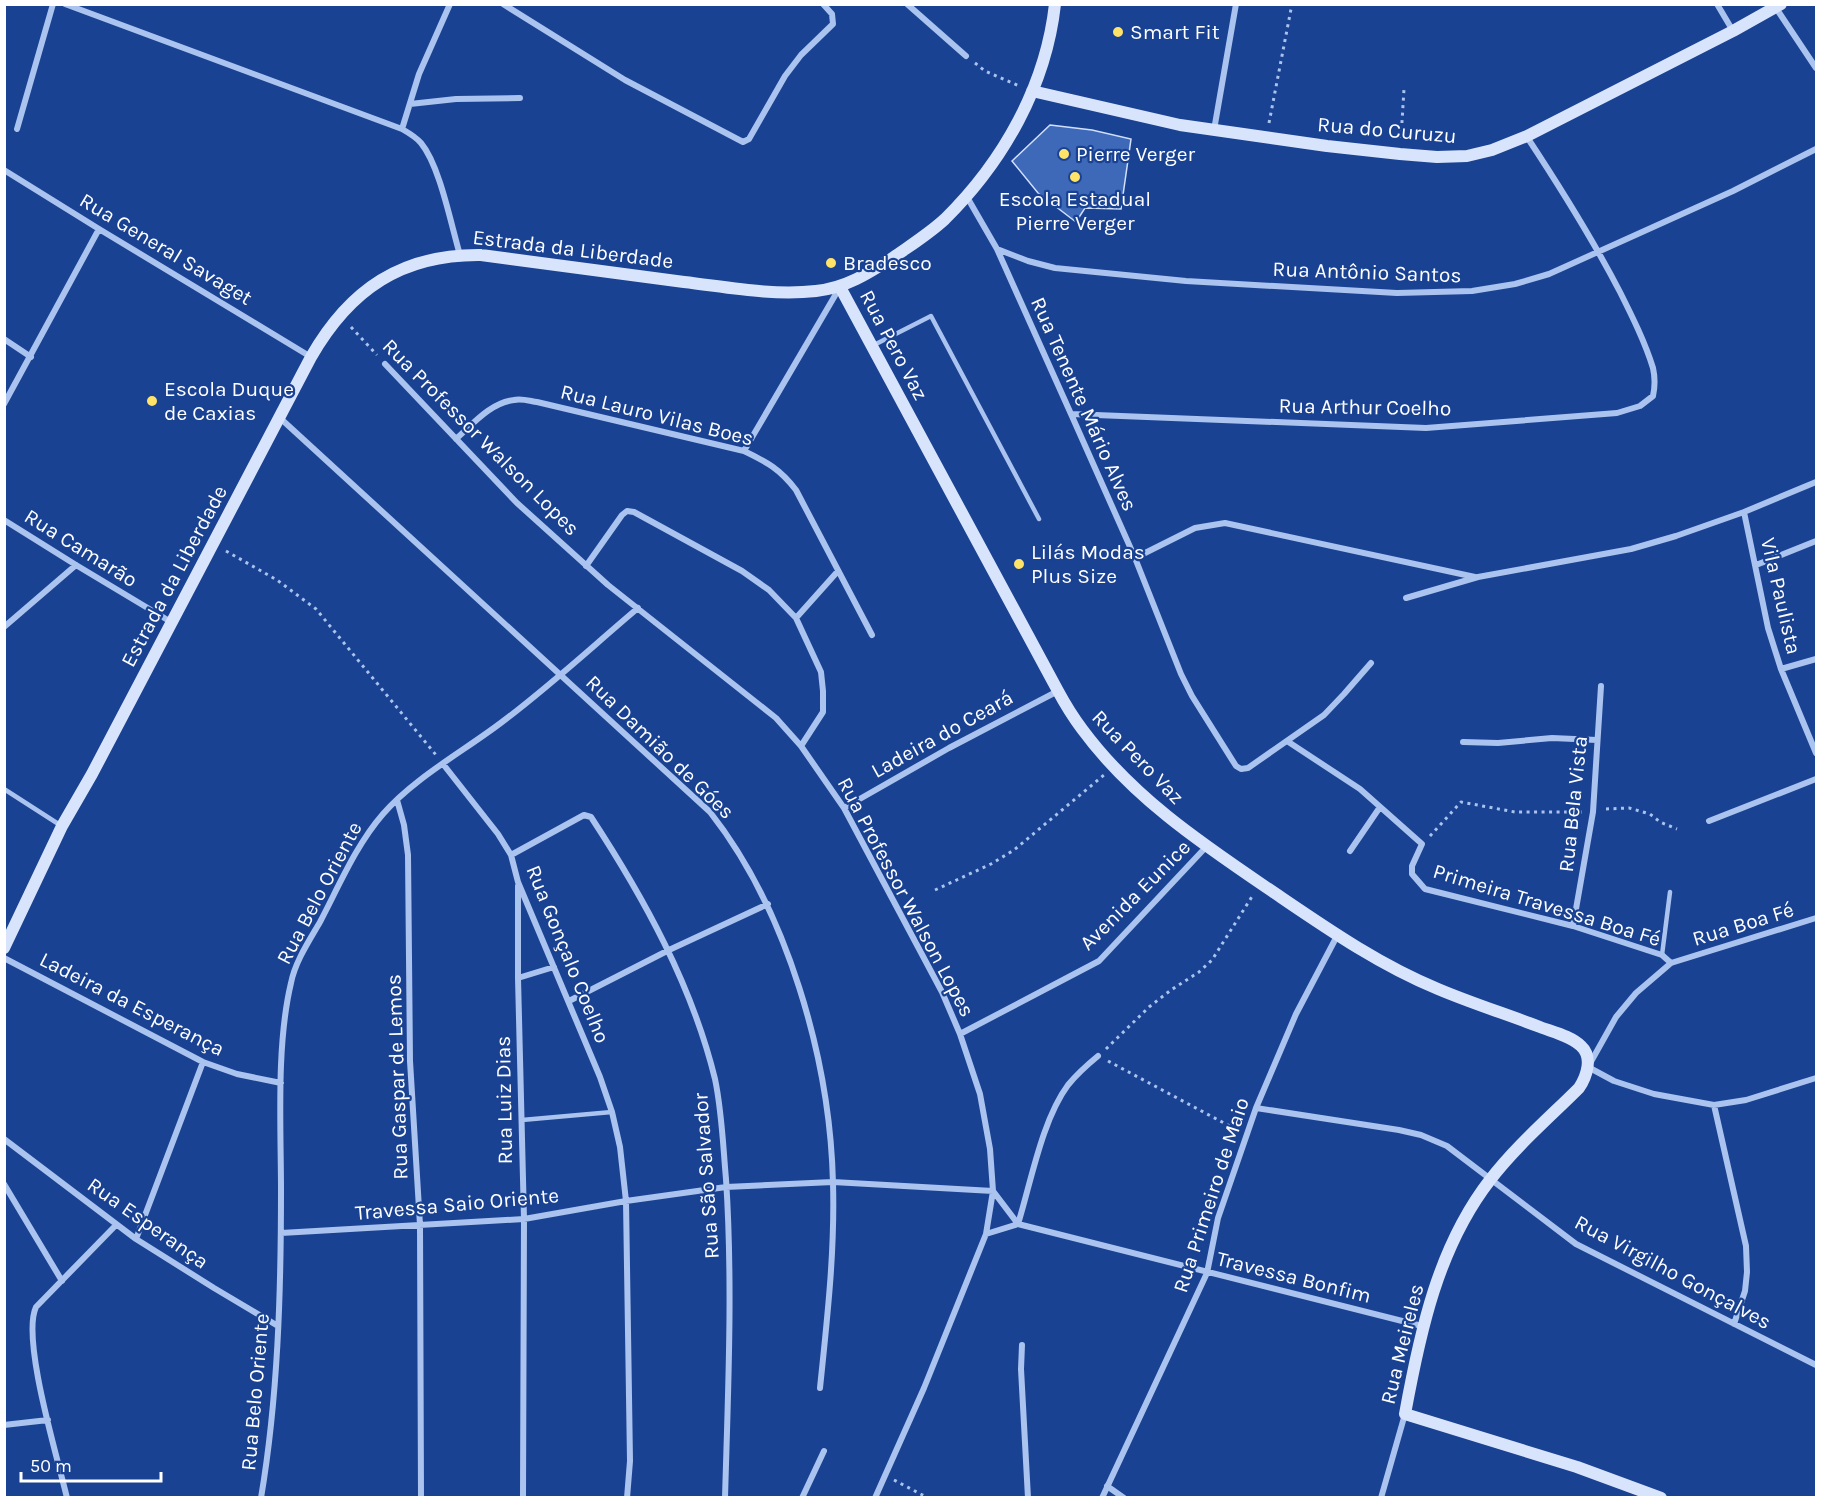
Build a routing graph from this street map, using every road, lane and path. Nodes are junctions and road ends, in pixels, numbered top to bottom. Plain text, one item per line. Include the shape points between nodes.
1 (53, 4) edge
2 (65, 4) edge
3 (450, 4) edge
4 (503, 4) edge
5 (823, 4) edge
6 (907, 4) edge
7 (1055, 4) edge
8 (1236, 4) edge
9 (1292, 4) edge
10 (1717, 4) edge
11 (1778, 6) edge
12 (1733, 32) junction
13 (966, 56) joint
14 (1816, 68) edge
15 (1404, 89) dead end
16 (1032, 91) junction
17 (520, 98) dead end
18 (410, 104) junction
19 (16, 129) dead end
20 (402, 129) junction
21 (1214, 130) junction
22 (1527, 136) junction
23 (1267, 138) junction
24 (1401, 142) dead end
25 (1816, 149) edge
26 (4, 170) edge
27 (966, 196) junction
28 (99, 230) junction
29 (997, 249) junction
30 (1600, 252) junction
31 (460, 255) junction
32 (840, 287) junction
33 (339, 315) junction
34 (4, 339) edge
35 (872, 346) junction
36 (31, 357) junction
37 (311, 357) junction
38 (385, 364) joint
39 (4, 404) edge
40 (1071, 414) junction
41 (280, 417) junction
42 (456, 440) junction
43 (744, 451) junction
44 (1816, 482) edge
45 (1744, 512) junction
46 (1039, 519) dead end
47 (4, 520) edge
48 (1816, 541) edge
49 (213, 545) junction
50 (1136, 558) junction
51 (1756, 565) junction
52 (76, 566) junction
53 (586, 566) junction
54 (838, 571) junction
55 (1478, 577) junction
56 (1406, 598) dead end
57 (638, 608) junction
58 (796, 618) junction
59 (171, 622) junction
60 (4, 627) edge
61 (872, 635) dead end
62 (1816, 659) edge
63 (1371, 663) dead end
64 (1781, 669) junction
65 (562, 675) junction
66 (1601, 686) dead end
67 (1058, 691) junction
68 (1597, 740) junction
69 (1287, 741) junction
70 (1463, 742) dead end
71 (801, 746) junction
72 (1816, 753) edge
73 (443, 764) junction
74 (1816, 779) edge
75 (1098, 780) dead end
76 (4, 789) edge
77 (397, 800) junction
78 (1380, 807) junction
79 (844, 808) junction
80 (1593, 812) junction
81 (1708, 821) dead end
82 (62, 826) junction
83 (1677, 829) dead end
84 (1422, 844) junction
85 (1206, 847) junction
86 (1350, 852) dead end
87 (511, 855) junction
88 (518, 882) junction
89 (1260, 883) junction
90 (935, 890) dead end
91 (1670, 892) dead end
92 (768, 904) junction
93 (1816, 918) edge
94 (1573, 926) junction
95 (1337, 936) junction
96 (4, 948) edge
97 (669, 950) junction
98 (1662, 955) junction
99 (4, 958) edge
100 (1671, 963) junction
101 (555, 967) junction
102 (518, 978) junction
103 (569, 1001) junction
104 (960, 1034) junction
105 (1098, 1056) junction
106 (203, 1062) junction
107 (1587, 1067) junction
108 (1816, 1078) edge
109 (281, 1083) junction
110 (1714, 1105) junction
111 (1256, 1108) junction
112 (612, 1112) junction
113 (522, 1120) junction
114 (1246, 1135) junction
115 (4, 1139) edge
116 (1491, 1180) junction
117 (833, 1182) junction
118 (4, 1184) edge
119 (726, 1187) junction
120 (993, 1191) junction
121 (626, 1202) junction
122 (524, 1219) junction
123 (1018, 1224) junction
124 (116, 1225) junction
125 (420, 1226) junction
126 (281, 1233) junction
127 (986, 1234) junction
128 (136, 1239) junction
129 (1208, 1273) junction
130 (62, 1281) junction
131 (1734, 1324) junction
132 (278, 1326) junction
133 (1422, 1326) junction
134 (1022, 1345) dead end
135 (1816, 1365) edge
136 (820, 1388) dead end
137 (1405, 1414) junction
138 (48, 1420) junction
139 (4, 1425) edge
140 (824, 1451) dead end
141 (885, 1475) junction
142 (1107, 1486) junction
143 (1382, 1495) edge
144 (67, 1497) edge
145 (261, 1497) edge
146 (421, 1497) edge
147 (523, 1497) edge
148 (627, 1497) edge
149 (725, 1497) edge
150 (802, 1497) edge
151 (875, 1497) edge
152 (928, 1497) edge
153 (1028, 1497) edge
154 (1102, 1497) edge
155 (1124, 1497) edge
156 (1392, 1497) edge
157 (1661, 1497) edge

1 - 19 street
2 - 20 street
3 - 18 street
4 - 5 street via 625,80 743,142 749,139 801,55 833,24 832,14
6 - 13 street
7 - 16 main road, Estrada da Liberdade via 1046,51
8 - 21 street
9 - 23 path
10 - 12 street
11 - 12 main road, Rua do Curuzu
11 - 14 street
12 - 22 main road, Rua do Curuzu
13 - 16 path via 985,71
15 - 24 path
16 - 21 main road, Rua do Curuzu
16 - 27 main road, Estrada da Liberdade via 996,159
17 - 18 street
18 - 20 street
20 - 31 street via 421,143 434,164
21 - 23 main road, Rua do Curuzu
22 - 23 main road, Rua do Curuzu via 1467,156 1437,157
22 - 30 street
25 - 30 street, Rua Antônio Santos
26 - 28 street, Rua General Savaget
27 - 29 street, Rua Tenente Mário Alves
27 - 32 main road, Estrada da Liberdade via 910,246
28 - 36 street
28 - 37 street, Rua General Savaget
29 - 30 street, Rua Antônio Santos via 1028,261 1087,272 1397,293 1472,291 1515,284
29 - 40 street, Rua Tenente Mário Alves
30 - 40 street, Rua Arthur Coelho via 1653,369 1653,396 1640,406 1617,413 1426,428
31 - 32 main road, Estrada da Liberdade via 764,291
31 - 33 main road, Estrada da Liberdade via 397,271 357,297
32 - 35 main road, Rua Pero Vaz
32 - 43 street
33 - 37 main road, Estrada da Liberdade
33 - 38 path, Rua Professor Walson Lopes
34 - 36 street
35 - 46 lane via 931,316
35 - 67 main road, Rua Pero Vaz
36 - 39 street
37 - 41 main road, Estrada da Liberdade
38 - 42 street, Rua Professor Walson Lopes
40 - 50 street, Rua Tenente Mário Alves
41 - 49 main road, Estrada da Liberdade
41 - 65 street, Rua Damião de Góes
42 - 43 street, Rua Lauro Vilas Boes via 484,413 516,399
42 - 53 street, Rua Professor Walson Lopes
43 - 54 street, Rua Lauro Vilas Boes via 782,473 796,490
44 - 45 street
45 - 51 street, Vila Paulista
45 - 55 street via 1631,549
47 - 52 street, Rua Camarão
48 - 51 street
49 - 59 main road, Estrada da Liberdade
49 - 73 path via 277,580 316,609
50 - 55 street via 1195,528 1225,523
50 - 69 street, Rua Tenente Mário Alves via 1181,674 1236,766 1248,768
51 - 64 street, Vila Paulista via 1768,628
52 - 59 street, Rua Camarão
52 - 60 street
53 - 57 street, Rua Professor Walson Lopes
53 - 58 street via 622,515 634,512 742,571 769,590
54 - 58 street
54 - 61 street, Rua Lauro Vilas Boes
55 - 56 street
57 - 65 street, Rua Belo Oriente
57 - 71 street, Rua Professor Walson Lopes via 776,717
58 - 71 street via 821,672 823,691 823,711
59 - 82 main road, Estrada da Liberdade
62 - 64 street
63 - 69 street via 1324,715
64 - 72 street, Vila Paulista
65 - 73 street, Rua Belo Oriente
65 - 92 street, Rua Damião de Góes via 710,812 731,838
66 - 68 street, Rua Bela Vista
67 - 79 street, Ladeira do Ceará via 949,747
67 - 85 main road, Rua Pero Vaz via 1082,730 1115,767 1153,805
68 - 70 street
68 - 80 street, Rua Bela Vista
69 - 78 street
71 - 79 street, Rua Professor Walson Lopes
73 - 77 street, Rua Belo Oriente
73 - 87 street, Rua Gonçalo Coelho
74 - 81 street
75 - 90 path via 1014,850
76 - 82 lane
77 - 109 street, Rua Belo Oriente via 355,855 291,981
77 - 125 street, Rua Gaspar de Lemos via 408,855 410,1061
78 - 84 street
78 - 86 street
79 - 104 street, Rua Professor Walson Lopes via 942,992
80 - 83 path via 1629,808
80 - 84 path via 1515,812 1461,802
80 - 94 street, Rua Bela Vista
82 - 96 main road, Estrada da Liberdade
84 - 94 street, Primeira Travessa Boa Fé via 1412,874 1425,889
85 - 89 main road, Rua Pero Vaz
85 - 104 street, Avenida Eunice via 1099,961
87 - 88 street, Rua Gonçalo Coelho
87 - 97 street, Rua São Salvador via 584,815 591,817
88 - 101 street, Rua Gonçalo Coelho
88 - 102 street, Rua Luiz Dias
89 - 95 main road, Rua Pero Vaz
89 - 105 path via 1212,960 1149,1007
91 - 98 lane
92 - 97 street
92 - 117 street, Rua Damião de Góes via 816,1051
93 - 100 street, Rua Boa Fé
94 - 98 street, Primeira Travessa Boa Fé
95 - 107 main road, Rua Pero Vaz via 1437,989 1576,1042 1587,1056
95 - 111 street, Rua Primeiro de Maio via 1296,1014
97 - 103 street
97 - 119 street, Rua São Salvador via 715,1080
98 - 100 street, Primeira Travessa Boa Fé
99 - 106 street, Ladeira da Esperança
100 - 107 street, Rua Boa Fé via 1636,993 1616,1017
101 - 102 street
101 - 103 street, Rua Gonçalo Coelho
102 - 113 street, Rua Luiz Dias
103 - 112 street, Rua Gonçalo Coelho
104 - 120 street, Rua Professor Walson Lopes via 980,1094
105 - 114 path
105 - 123 street via 1067,1086 1056,1107
106 - 109 street, Ladeira da Esperança
106 - 128 street
107 - 110 street via 1654,1094
107 - 116 main road, Rua Meireles via 1579,1088
108 - 110 street via 1746,1100
109 - 126 street, Rua Belo Oriente
110 - 131 street via 1746,1246 1747,1272
111 - 114 street, Rua Primeiro de Maio
111 - 116 street, Rua Virgilho Gonçalves via 1421,1135 1447,1146
112 - 113 lane
112 - 121 street, Rua Gonçalo Coelho
113 - 122 street, Rua Luiz Dias
114 - 129 street, Rua Primeiro de Maio via 1218,1218
115 - 124 street, Rua Esperança
116 - 131 street, Rua Virgilho Gonçalves via 1576,1244
116 - 133 main road, Rua Meireles via 1447,1257
117 - 119 street, Travessa Saio Oriente
117 - 120 street, Travessa Saio Oriente
117 - 136 street, Rua Damião de Góes via 831,1281
118 - 130 street
119 - 121 street, Travessa Saio Oriente
119 - 149 street, Rua São Salvador via 729,1271
120 - 123 street
120 - 127 street, Rua Professor Walson Lopes
121 - 122 street, Travessa Saio Oriente
121 - 148 street, Rua Gonçalo Coelho via 630,1461
122 - 125 street, Travessa Saio Oriente
122 - 147 street, Rua Luiz Dias
123 - 127 street
123 - 129 street, Travessa Bonfim
124 - 128 street, Rua Esperança
124 - 130 street
125 - 126 street, Travessa Saio Oriente
125 - 146 street, Rua Gaspar de Lemos
126 - 132 street, Rua Belo Oriente
127 - 141 street, Rua Professor Walson Lopes
128 - 132 street, Rua Esperança
129 - 133 street, Travessa Bonfim
129 - 142 street, Rua Primeiro de Maio
130 - 138 street via 32,1316 38,1377
131 - 135 street, Rua Virgilho Gonçalves
132 - 145 street, Rua Belo Oriente via 272,1418
133 - 137 main road, Rua Meireles
134 - 153 street
137 - 143 street, Rua Meireles
137 - 157 main road
138 - 139 street
138 - 144 street
140 - 150 street
141 - 151 street, Rua Professor Walson Lopes
141 - 152 path
142 - 154 street, Rua Primeiro de Maio
142 - 155 street
143 - 156 street

